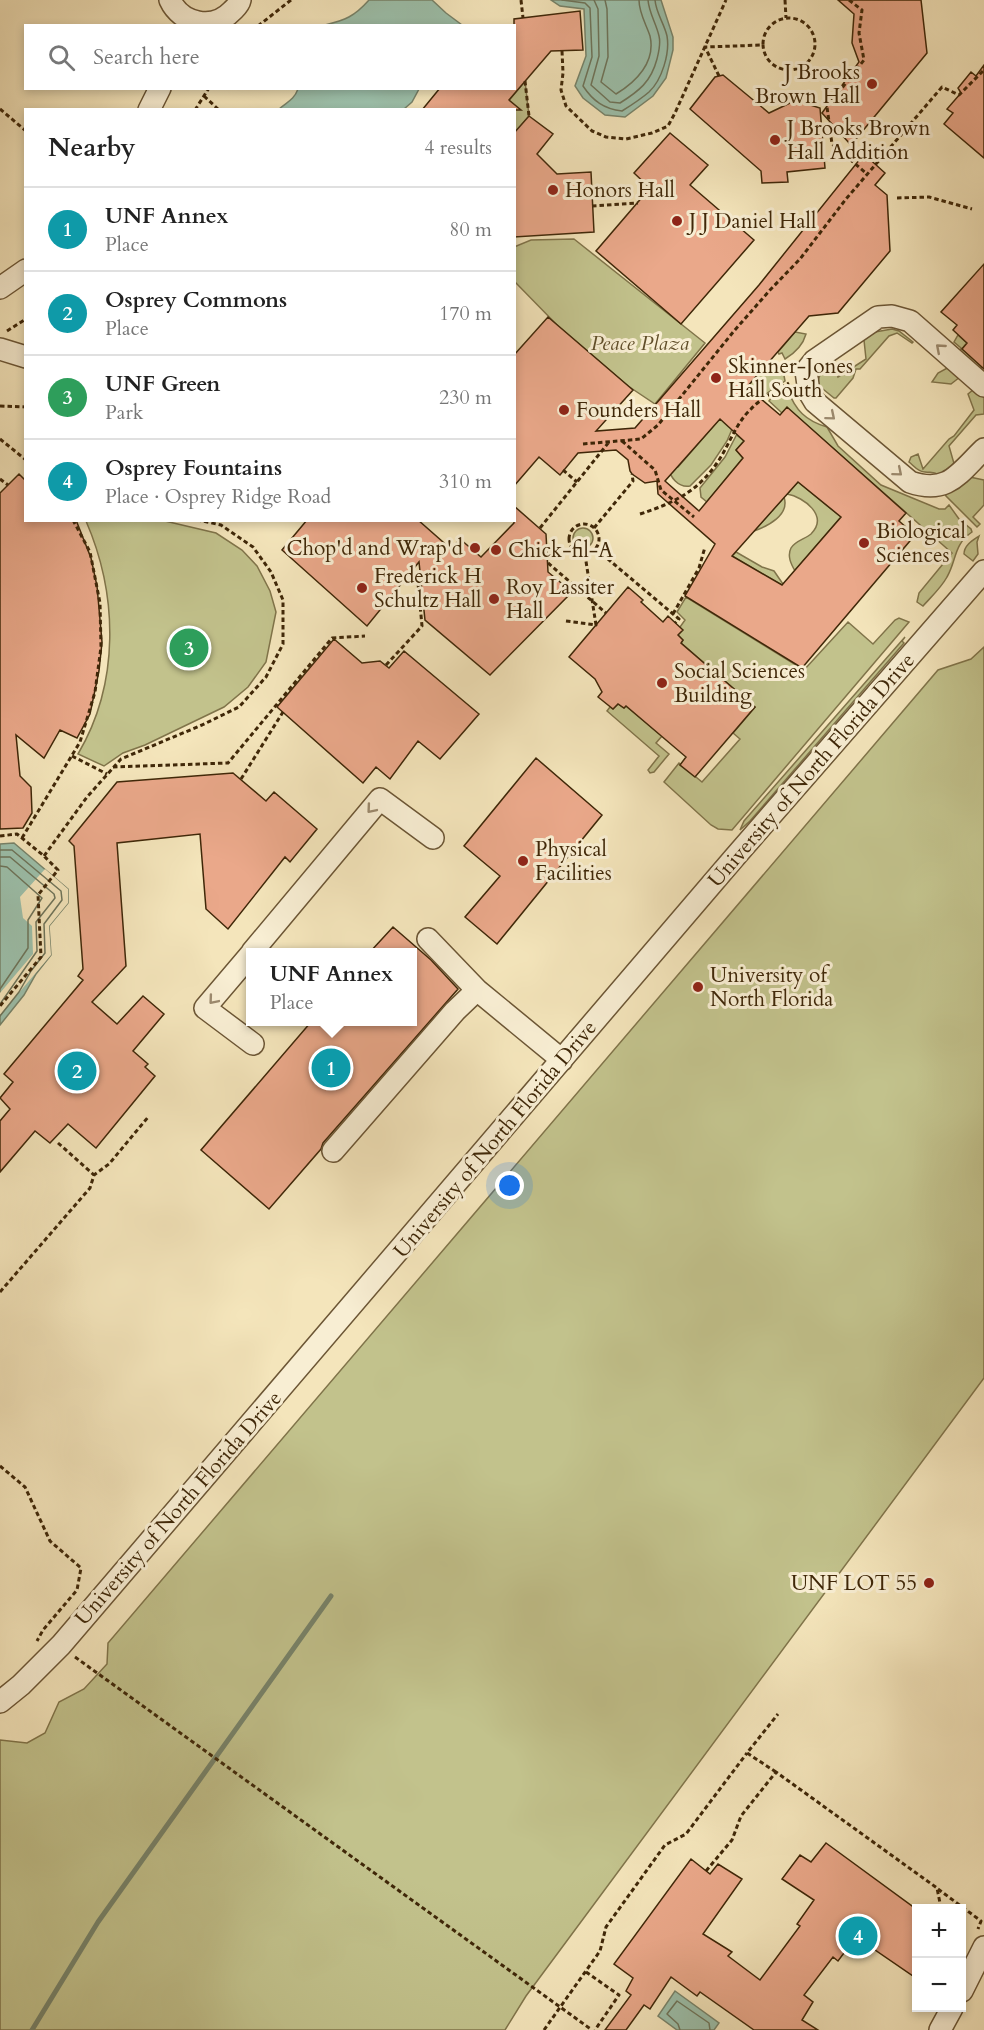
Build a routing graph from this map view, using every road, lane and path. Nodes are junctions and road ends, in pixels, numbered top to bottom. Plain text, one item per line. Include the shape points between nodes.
1 (291, 0) edge
2 (521, 0) edge
3 (726, 0) edge
4 (785, 0) edge
5 (849, 0) edge
6 (241, 2) edge
7 (172, 12) edge
8 (523, 18) dead end
9 (786, 18) junction
10 (214, 24) edge
11 (261, 24) edge
12 (763, 45) junction
13 (705, 47) junction
14 (562, 51) dead end
15 (984, 70) edge
16 (719, 76) dead end
17 (525, 81) dead end
18 (159, 90) edge
19 (208, 90) edge
20 (204, 96) junction
21 (150, 108) edge
22 (196, 108) edge
23 (217, 108) edge
24 (0, 109) edge
25 (529, 116) dead end
26 (24, 129) edge
27 (867, 174) junction
28 (897, 198) dead end
29 (638, 203) dead end
30 (592, 206) dead end
31 (972, 209) dead end
32 (24, 271) edge
33 (0, 288) edge
34 (0, 349) edge
35 (24, 356) edge
36 (790, 382) dead end
37 (984, 386) edge
38 (0, 405) edge
39 (24, 407) edge
40 (0, 439) edge
41 (622, 441) junction
42 (609, 442) junction
43 (583, 444) dead end
44 (984, 449) edge
45 (24, 458) edge
46 (563, 470) dead end
47 (632, 474) dead end
48 (0, 479) edge
49 (577, 482) junction
50 (8, 485) dead end
51 (640, 514) dead end
52 (694, 517) dead end
53 (75, 522) edge
54 (207, 522) edge
55 (540, 528) dead end
56 (594, 528) junction
57 (705, 547) dead end
58 (596, 549) junction
59 (585, 555) junction
60 (548, 563) dead end
61 (984, 571) edge
62 (418, 583) dead end
63 (606, 613) dead end
64 (673, 614) junction
65 (566, 621) dead end
66 (675, 623) dead end
67 (365, 636) dead end
68 (386, 665) dead end
69 (283, 712) dead end
70 (72, 756) junction
71 (113, 767) junction
72 (107, 774) junction
73 (241, 779) dead end
74 (0, 836) edge
75 (22, 838) junction
76 (433, 838) dead end
77 (44, 856) junction
78 (428, 939) dead end
79 (256, 948) edge
80 (246, 960) edge
81 (477, 990) junction
82 (0, 1006) edge
83 (253, 1044) dead end
84 (562, 1060) junction
85 (148, 1116) dead end
86 (58, 1143) dead end
87 (333, 1151) dead end
88 (94, 1175) junction
89 (0, 1292) edge
90 (0, 1466) edge
91 (32, 1649) dead end
92 (72, 1655) dead end
93 (0, 1702) edge
94 (778, 1714) dead end
95 (747, 1753) junction
96 (776, 1772) junction
97 (706, 1871) dead end
98 (937, 1888) junction
99 (939, 1904) edge
100 (980, 1939) edge
101 (586, 1972) junction
102 (966, 1979) edge
103 (560, 2006) junction
104 (949, 2012) edge
105 (544, 2030) edge
106 (593, 2030) edge
107 (940, 2030) edge

1 - 11 path
2 - 8 path
3 - 13 path
4 - 9 path
5 - 27 path via 862,10 859,33 864,60 827,107 832,144
6 - 10 street
7 - 10 street via 195,22
9 - 12 path via 771,26
9 - 12 path via 798,19 811,31 815,46 810,60 797,68 775,67 768,61
12 - 13 path
13 - 14 path via 668,126 626,139 592,131 566,106 561,90
13 - 16 path
15 - 27 path via 959,95 942,87
17 - 25 path
18 - 21 street
19 - 20 path
20 - 22 path
20 - 23 path
24 - 26 path
27 - 41 path via 658,425 641,439
28 - 31 path via 928,197
29 - 30 path
32 - 33 street
34 - 35 street
36 - 51 path via 751,408 718,461 691,492
37 -> 44 street via 910,321 892,316 878,317 807,371 809,392 815,402 910,482 924,487 948,483
38 - 39 path
40 - 45 path
41 - 42 path
41 - 52 path, bridge via 655,470 661,490
42 - 43 path
42 - 49 path
46 - 49 path
47 - 56 path via 633,481
48 - 50 path
49 - 55 path
53 - 70 path via 90,552 100,603 101,647 95,692
54 - 71 path via 221,525 253,547 271,572 283,600 283,644 266,677 238,707 121,759
56 - 58 path via 598,538
56 - 59 path via 580,524 569,534 572,549
57 - 64 path via 699,568
58 - 59 path
58 - 64 path
59 - 65 path via 596,625
60 - 63 path, bridge
61 - 84 street, University of North Florida Drive
62 - 68 path via 422,626
64 - 66 path via 678,619
67 - 71 path via 332,638 228,763
69 - 73 path
70 - 72 path
70 - 75 path
71 - 72 path
72 - 77 path
74 - 75 path via 17,834
75 - 77 path
76 -> 79 street via 380,799
77 - 82 path via 58,870 38,895 42,957
78 - 81 street
80 -> 83 street via 206,1008
81 - 84 street
81 - 87 street
84 - 93 street, University of North Florida Drive via 61,1645
85 - 88 path via 110,1164
86 - 88 path
88 - 89 path via 90,1188
90 - 91 path via 25,1487 50,1541 81,1568 77,1590
92 - 103 path
94 - 95 path
95 - 96 path
95 - 101 path via 686,1834 665,1845 606,1927 600,1951
96 - 97 path via 741,1816 732,1840
96 - 98 path
98 - 99 path
98 - 100 path via 981,1921
100 - 102 street
101 - 103 path
101 - 106 path via 619,1995
103 - 105 path
103 - 106 path
104 - 107 street

